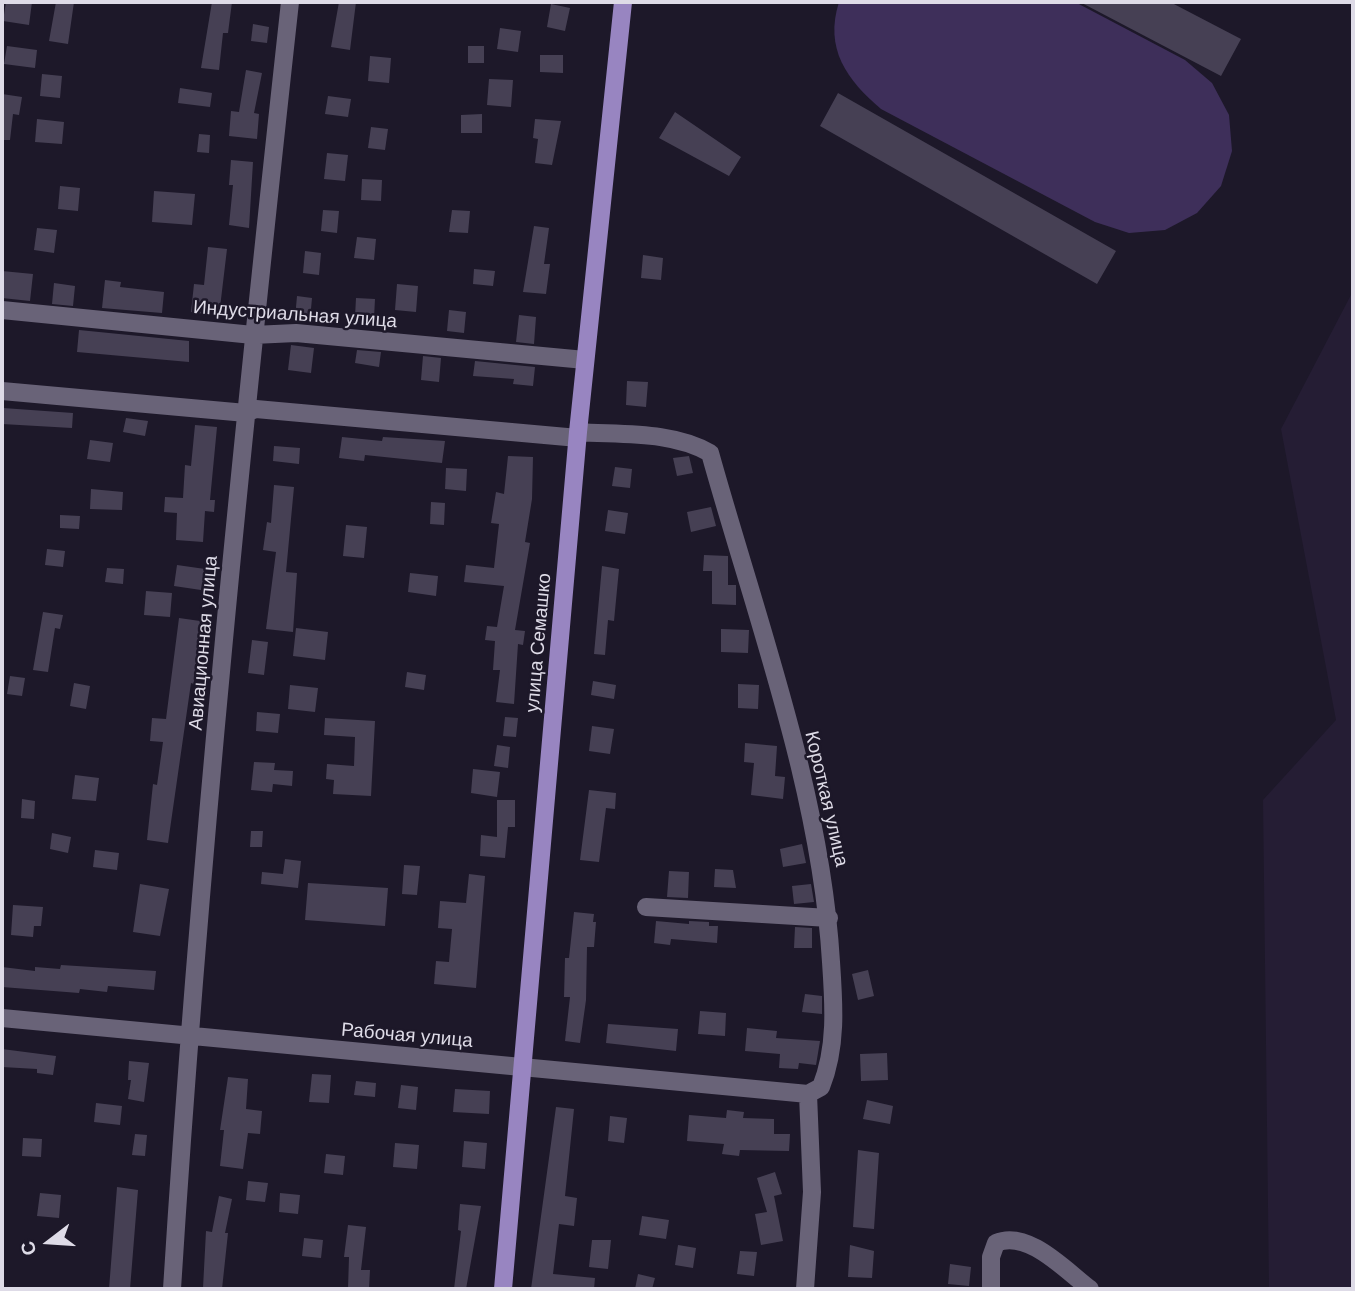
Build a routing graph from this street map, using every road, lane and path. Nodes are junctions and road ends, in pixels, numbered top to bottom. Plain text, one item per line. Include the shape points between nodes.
1 (290, 2) edge
2 (623, 2) edge
3 (2, 310) edge
4 (253, 335) junction
5 (585, 360) junction
6 (2, 391) edge
7 (246, 413) junction
8 (578, 435) junction
9 (646, 907) dead end
10 (829, 918) junction
11 (2, 1018) edge
12 (188, 1036) junction
13 (522, 1068) junction
14 (808, 1094) junction
15 (172, 1289) edge
16 (503, 1289) edge
17 (806, 1289) edge
18 (991, 1289) edge
19 (1090, 1289) edge

1 - 4 street, Авиационная улица
2 - 5 main road, улица Семашко
3 - 4 street, Индустриальная улица
4 - 5 street, Индустриальная улица via 296,333
4 - 7 street, Авиационная улица
5 - 8 main road, улица Семашко
6 - 7 street
7 - 8 street via 256,409
7 - 12 street, Авиационная улица
8 - 10 street, Короткая улица via 673,438 710,453 814,826
8 - 13 main road, улица Семашко
9 - 10 street
10 - 14 street, Короткая улица via 835,1022 821,1087
11 - 12 street, Рабочая улица
12 - 13 street, Рабочая улица
12 - 15 street, Авиационная улица
13 - 14 street, Рабочая улица
13 - 16 main road, улица Семашко
14 - 17 street via 812,1192
18 - 19 street via 991,1257 996,1243 1007,1238 1029,1244

